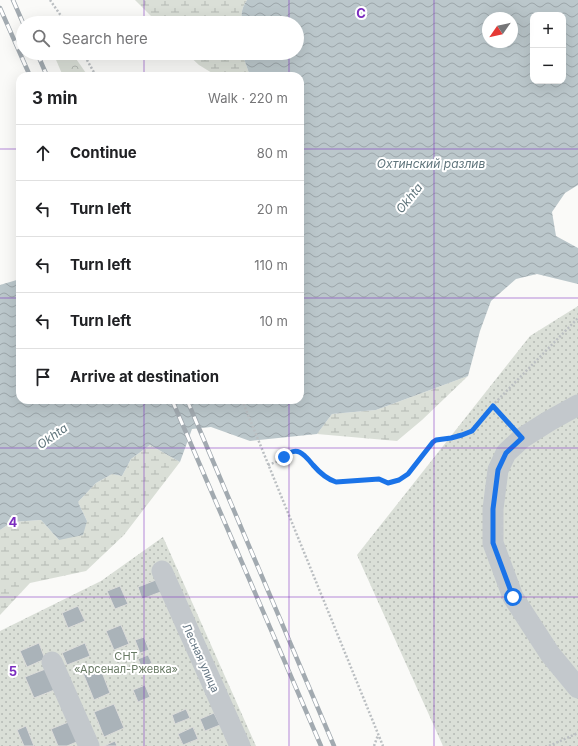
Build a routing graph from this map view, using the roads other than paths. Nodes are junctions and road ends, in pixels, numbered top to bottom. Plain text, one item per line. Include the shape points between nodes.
1 (578, 405) edge
2 (162, 571) dead end
3 (52, 662) dead end
4 (578, 688) edge
5 (89, 746) edge
6 (240, 746) edge

1 - 4 lane via 522,438 506,453 498,470 493,509 493,543 513,597 550,654
2 - 6 lane, Лесная улица
3 - 5 lane

